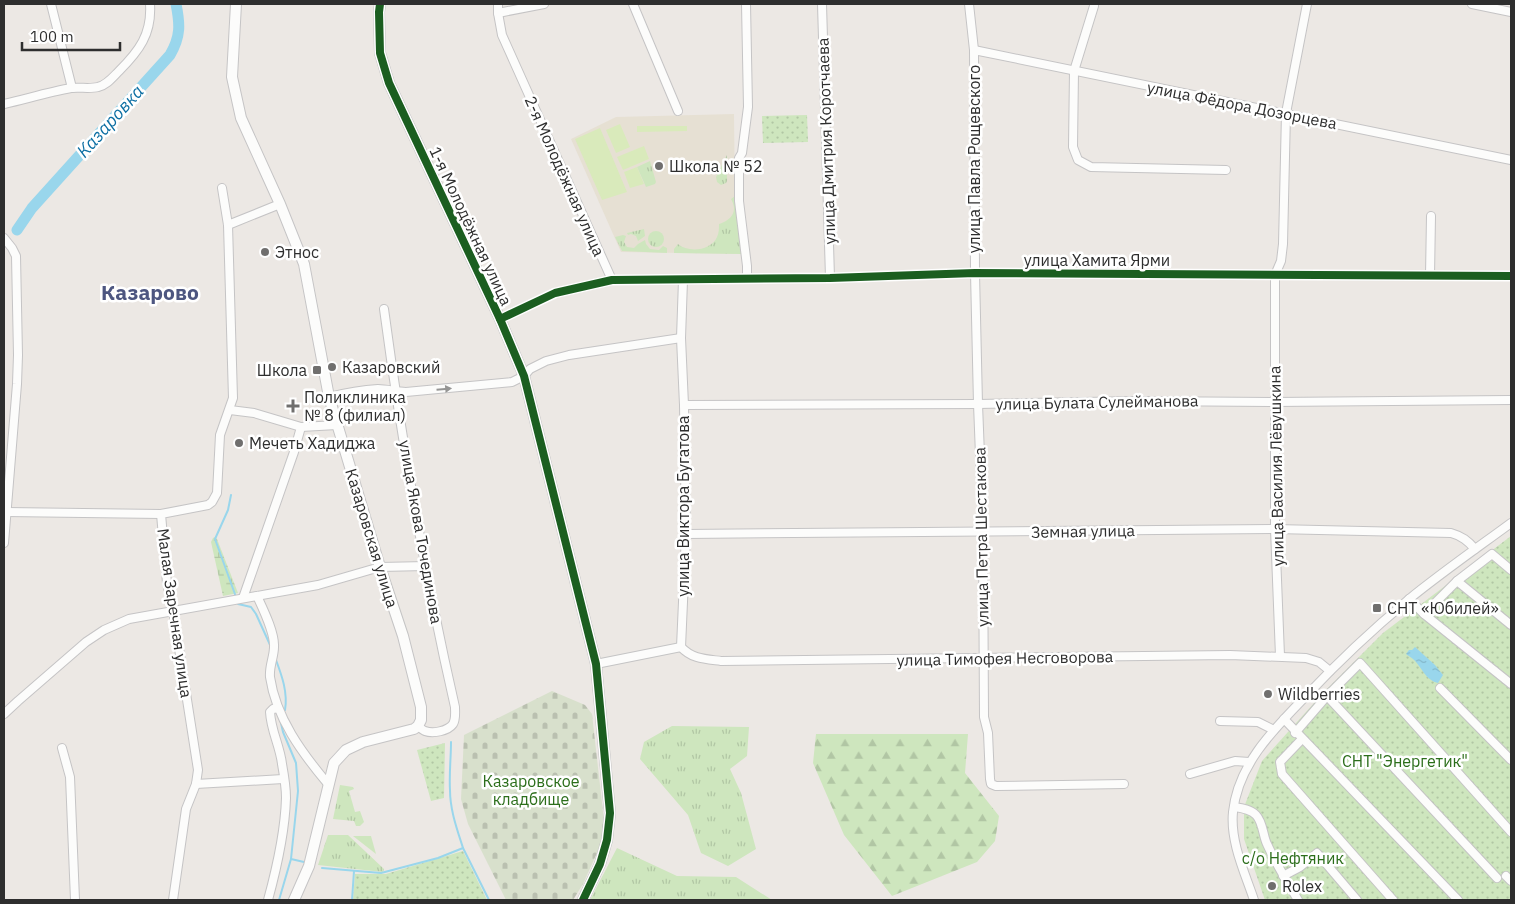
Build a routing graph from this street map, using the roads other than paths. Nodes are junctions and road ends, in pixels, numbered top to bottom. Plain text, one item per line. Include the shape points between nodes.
1 (51, 4) edge
2 (150, 4) edge
3 (236, 4) edge
4 (380, 4) edge
5 (498, 4) edge
6 (544, 4) edge
7 (633, 4) edge
8 (746, 4) edge
9 (822, 4) edge
10 (969, 4) edge
11 (1307, 4) edge
12 (1472, 4) edge
13 (1094, 6) dead end
14 (1508, 9) edge
15 (498, 12) junction
16 (974, 50) junction
17 (1074, 71) junction
18 (72, 88) junction
19 (4, 104) edge
20 (678, 111) dead end
21 (1286, 113) junction
22 (1511, 160) edge
23 (1226, 170) dead end
24 (222, 188) dead end
25 (280, 204) junction
26 (1431, 216) dead end
27 (228, 225) junction
28 (4, 238) edge
29 (975, 273) junction
30 (1275, 275) junction
31 (1430, 276) junction
32 (1511, 276) edge
33 (830, 278) junction
34 (746, 279) junction
35 (612, 280) junction
36 (683, 280) junction
37 (384, 309) dead end
38 (500, 318) junction
39 (681, 338) junction
40 (524, 376) junction
41 (395, 392) junction
42 (329, 397) junction
43 (1511, 400) edge
44 (1274, 402) junction
45 (978, 404) junction
46 (684, 405) junction
47 (230, 410) junction
48 (337, 425) junction
49 (301, 427) junction
50 (6, 512) junction
51 (160, 514) junction
52 (1511, 523) edge
53 (1275, 529) junction
54 (983, 532) junction
55 (686, 534) junction
56 (4, 543) edge
57 (1476, 550) junction
58 (426, 566) junction
59 (380, 567) junction
60 (1511, 570) edge
61 (1457, 581) junction
62 (257, 596) junction
63 (243, 598) junction
64 (1409, 599) junction
65 (173, 610) junction
66 (1424, 614) junction
67 (1511, 625) edge
68 (681, 647) junction
69 (1280, 656) junction
70 (984, 658) junction
71 (596, 664) junction
72 (1330, 670) junction
73 (1511, 684) edge
74 (1440, 688) dead end
75 (1327, 696) junction
76 (278, 708) junction
77 (4, 714) edge
78 (1284, 719) junction
79 (1220, 721) dead end
80 (418, 726) junction
81 (1274, 730) junction
82 (1295, 732) junction
83 (1302, 739) junction
84 (62, 748) dead end
85 (1511, 760) edge
86 (1249, 762) junction
87 (1190, 774) dead end
88 (283, 779) junction
89 (196, 784) junction
90 (328, 784) junction
91 (1124, 784) dead end
92 (1234, 806) junction
93 (1511, 832) edge
94 (1282, 876) junction
95 (1497, 878) dead end
96 (75, 900) edge
97 (173, 900) edge
98 (268, 900) edge
99 (294, 900) edge
100 (583, 900) edge
101 (1254, 900) edge
102 (1298, 900) edge
103 (1357, 900) edge
104 (1393, 900) edge
105 (1458, 900) edge

1 - 18 street
2 - 18 street via 147,32 135,55 110,81 98,87
3 - 25 street, Казаровская улица via 232,77 241,118
4 - 38 street, 1-я Молодёжная улица via 380,53 389,84
5 - 15 street, 2-я Молодёжная улица
6 - 15 street
7 - 20 street
8 - 34 street via 748,107 739,158
9 - 33 street, улица Дмитрия Коротчаева
10 - 16 street, улица Павла Рощевского
11 - 21 street, улица Василия Лёвушкина
12 - 14 street
13 - 17 street
15 - 35 street, 2-я Молодёжная улица via 502,35
16 - 17 street, улица Фёдора Дозорцева
16 - 29 street, улица Павла Рощевского
17 - 21 street, улица Фёдора Дозорцева
17 - 23 street via 1074,147 1078,160 1091,167
18 - 19 street
21 - 22 street, улица Фёдора Дозорцева
21 - 30 street, улица Василия Лёвушкина via 1283,244
24 - 27 street, Малая Заречная улица
25 - 27 street
25 - 42 street, Казаровская улица via 304,264
26 - 31 street
27 - 47 street, Малая Заречная улица via 233,398
28 - 50 street via 12,248 17,264 18,355
29 - 30 street, улица Хамита Ярми
29 - 33 street, улица Хамита Ярми
29 - 45 street, улица Павла Рощевского
30 - 31 street, улица Хамита Ярми
30 - 44 street, улица Василия Лёвушкина
31 - 32 street, улица Хамита Ярми
33 - 34 street, улица Хамита Ярми
34 - 36 street, улица Хамита Ярми
35 - 36 street
35 - 38 street via 556,293
36 - 39 street, улица Виктора Бугатова
37 - 41 street, улица Якова Точединова
38 - 40 street, 1-я Молодёжная улица
39 - 40 street via 569,355 546,361
39 - 46 street, улица Виктора Бугатова
41 -> 40 street via 512,382
40 - 71 street, 1-я Молодёжная улица
41 - 42 street via 380,389
41 - 58 street, улица Якова Точединова
42 - 48 street, Казаровская улица
43 - 44 street, улица Булата Сулейманова
44 - 45 street, улица Булата Сулейманова
44 - 53 street, улица Василия Лёвушкина
45 - 46 street, улица Булата Сулейманова
45 - 54 street, улица Петра Шестакова
46 - 55 street, улица Виктора Бугатова
47 - 49 street via 254,413
47 - 51 street, Малая Заречная улица via 220,435 217,493 212,502
48 - 49 street
48 - 59 street, Казаровская улица
49 - 63 street
50 - 51 street
50 - 56 street
51 - 65 street, Малая Заречная улица
52 - 57 street
53 - 54 street, Земная улица
53 - 57 street, Земная улица via 1451,533 1460,535
53 - 69 street, улица Василия Лёвушкина
54 - 55 street, Земная улица
54 - 70 street, улица Петра Шестакова
55 - 68 street, улица Виктора Бугатова
57 - 64 street
58 - 59 street
58 - 80 street, улица Якова Точединова via 455,718 453,724 435,732
59 - 62 street via 318,585
59 - 80 street, Казаровская улица via 403,636 421,707
60 - 61 street via 1492,554
61 - 66 street
61 - 67 street
62 - 63 street
62 - 76 street via 274,642 270,676
63 - 65 street
64 - 66 street
64 - 72 street
65 - 77 street via 129,619 104,630
65 - 89 street, Малая Заречная улица via 198,770
66 - 73 street
68 - 70 street, улица Тимофея Несговорова via 699,659 721,661
68 - 71 street
69 - 70 street, улица Тимофея Несговорова
69 - 72 street, улица Тимофея Несговорова via 1306,658
70 - 91 street, улица Петра Шестакова via 984,717 991,784
71 - 100 street, 1-я Молодёжная улица via 610,813 600,864
72 - 78 street
74 - 85 street
75 - 82 street
75 - 93 street via 1360,663
75 - 95 street
76 - 88 street via 270,712 270,717 280,748
76 - 90 street via 306,758
78 - 81 street
78 - 82 street
79 - 81 street via 1258,722
80 - 90 street via 346,750 334,762
81 - 86 street
82 - 83 street
83 - 104 street via 1280,762 1282,774
83 - 105 street
84 - 96 street via 70,777
86 - 87 street via 1235,761
86 - 92 street
88 - 89 street
88 - 98 street via 285,815
89 - 97 street, Малая Заречная улица via 186,809
90 - 99 street via 309,866
92 - 94 street via 1256,815
92 - 101 street via 1236,844
94 - 102 street
94 - 103 street via 1317,853

